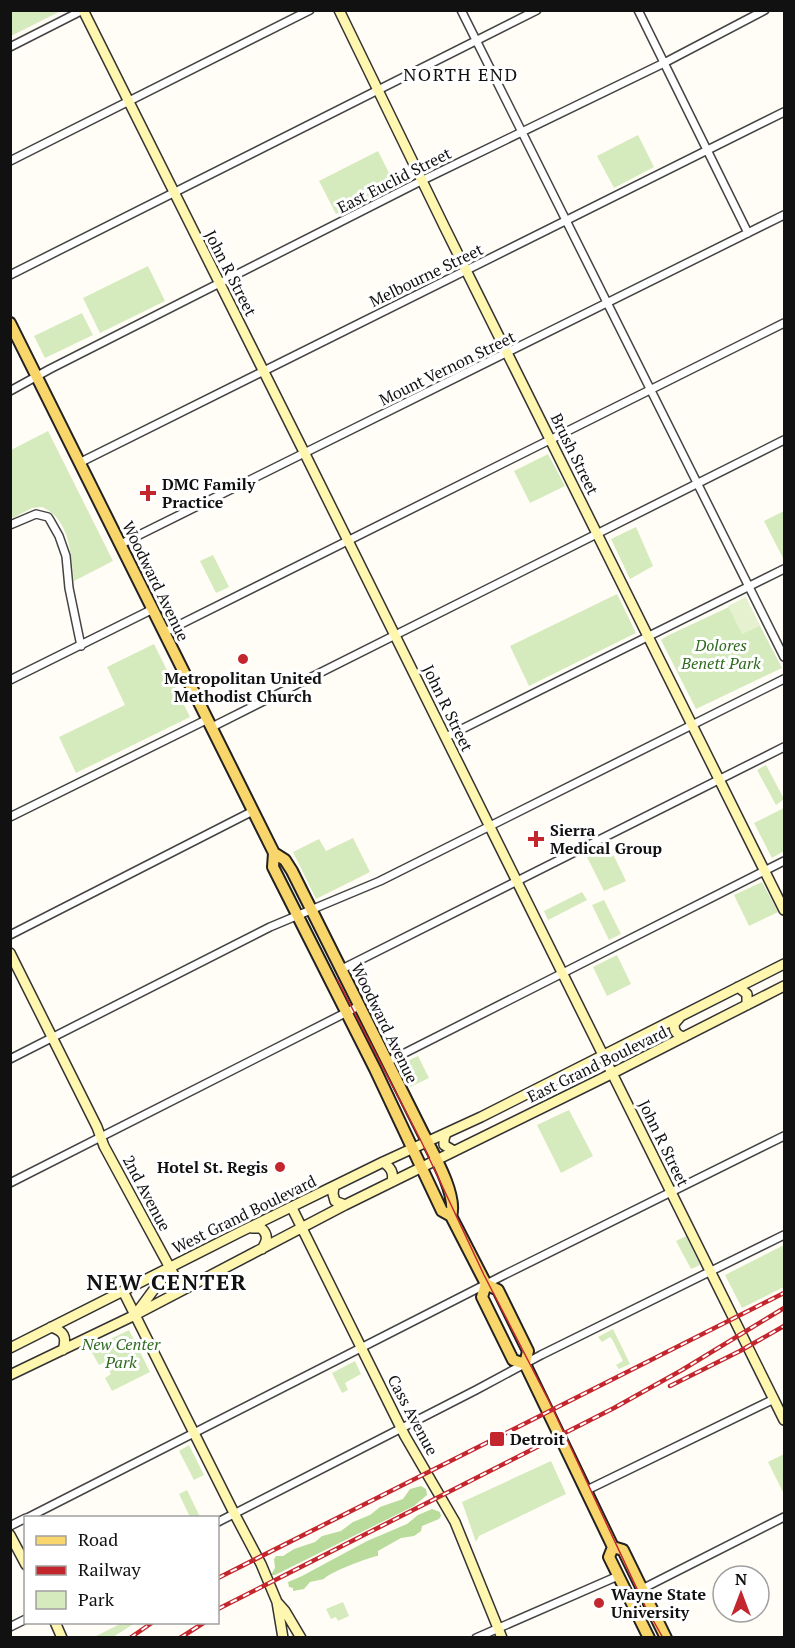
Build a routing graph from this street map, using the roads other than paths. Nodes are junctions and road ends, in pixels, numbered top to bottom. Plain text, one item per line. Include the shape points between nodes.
1 (83, 10) edge
2 (310, 10) edge
3 (339, 10) edge
4 (461, 10) edge
5 (537, 10) edge
6 (638, 10) edge
7 (765, 10) edge
8 (477, 41) junction
9 (10, 47) edge
10 (664, 63) junction
11 (379, 90) junction
12 (128, 102) junction
13 (784, 112) edge
14 (522, 132) junction
15 (707, 150) junction
16 (10, 161) edge
17 (423, 180) junction
18 (174, 193) junction
19 (784, 215) edge
20 (567, 220) junction
21 (748, 233) junction
22 (466, 270) junction
23 (10, 275) edge
24 (219, 284) junction
25 (608, 303) junction
26 (10, 323) edge
27 (784, 323) edge
28 (507, 353) junction
29 (263, 371) junction
30 (37, 376) junction
31 (651, 389) junction
32 (10, 391) edge
33 (551, 440) junction
34 (784, 440) edge
35 (305, 454) junction
36 (81, 462) junction
37 (698, 483) junction
38 (10, 525) edge
39 (598, 534) junction
40 (348, 540) junction
41 (121, 544) junction
42 (784, 569) edge
43 (749, 586) junction
44 (153, 609) junction
45 (165, 632) junction
46 (395, 635) junction
47 (649, 636) junction
48 (81, 646) junction
49 (784, 657) edge
50 (784, 679) edge
51 (10, 680) edge
52 (210, 723) junction
53 (693, 725) junction
54 (446, 737) junction
55 (784, 747) edge
56 (720, 780) junction
57 (253, 811) junction
58 (10, 817) edge
59 (490, 826) junction
60 (274, 853) junction
61 (784, 861) edge
62 (765, 871) junction
63 (517, 881) junction
64 (311, 909) junction
65 (784, 910) edge
66 (298, 914) junction
67 (10, 935) edge
68 (10, 953) edge
69 (784, 964) edge
70 (342, 969) junction
71 (563, 972) junction
72 (784, 986) edge
73 (738, 987) junction
74 (747, 1005) junction
75 (359, 1006) junction
76 (347, 1012) junction
77 (682, 1015) junction
78 (684, 1037) junction
79 (52, 1038) junction
80 (603, 1054) junction
81 (10, 1059) edge
82 (387, 1062) junction
83 (587, 1063) junction
84 (613, 1073) junction
85 (590, 1084) junction
86 (446, 1133) junction
87 (101, 1136) junction
88 (784, 1136) edge
89 (427, 1141) junction
90 (413, 1147) junction
91 (454, 1151) junction
92 (436, 1160) junction
93 (383, 1162) junction
94 (422, 1167) junction
95 (392, 1182) junction
96 (10, 1183) edge
97 (334, 1186) junction
98 (671, 1191) junction
99 (345, 1205) junction
100 (292, 1208) junction
101 (451, 1216) junction
102 (302, 1227) junction
103 (250, 1228) junction
104 (784, 1235) edge
105 (262, 1249) junction
106 (170, 1267) junction
107 (711, 1271) junction
108 (486, 1284) junction
109 (182, 1290) junction
110 (123, 1291) junction
111 (135, 1315) junction
112 (51, 1327) junction
113 (10, 1348) edge
114 (361, 1348) junction
115 (63, 1350) junction
116 (525, 1364) junction
117 (10, 1376) edge
118 (774, 1399) junction
119 (784, 1420) edge
120 (401, 1428) junction
121 (194, 1433) junction
122 (587, 1490) junction
123 (234, 1513) junction
124 (30, 1516) edge
125 (784, 1517) edge
126 (24, 1519) edge
127 (219, 1521) edge
128 (10, 1526) edge
129 (10, 1535) edge
130 (613, 1547) junction
131 (24, 1561) edge
132 (618, 1576) junction
133 (642, 1589) junction
134 (277, 1602) junction
135 (24, 1620) edge
136 (55, 1624) edge
137 (10, 1627) edge
138 (498, 1628) junction
139 (62, 1638) edge
140 (283, 1638) edge
141 (302, 1638) edge
142 (476, 1638) edge
143 (502, 1638) edge
144 (648, 1638) edge
145 (666, 1638) edge

1 - 9 street
1 - 12 street, John R Street
2 - 12 street
3 - 11 street, Brush Street
4 - 8 street
5 - 8 street
6 - 10 street
7 - 10 street, East Euclid Street
8 - 11 street
8 - 14 street
10 - 14 street, East Euclid Street
10 - 15 street
11 - 17 street, Brush Street
11 - 18 street
12 - 16 street
12 - 18 street, John R Street
13 - 15 street, Melbourne Street
14 - 17 street, East Euclid Street
14 - 20 street
15 - 20 street, Melbourne Street
15 - 21 street
17 - 22 street, Brush Street
17 - 24 street, East Euclid Street
18 - 23 street
18 - 24 street, John R Street
19 - 21 street, Mount Vernon Street
20 - 22 street, Melbourne Street
20 - 25 street
21 - 25 street, Mount Vernon Street
22 - 28 street, Brush Street
22 - 29 street, Melbourne Street
24 - 29 street, John R Street
24 - 30 street, East Euclid Street
25 - 28 street, Mount Vernon Street
25 - 31 street
26 - 30 main road, Woodward Avenue
27 - 31 street
28 - 33 street, Brush Street
28 - 35 street, Mount Vernon Street
29 - 35 street, John R Street
29 - 36 street, Melbourne Street
30 - 32 street, East Euclid Street
30 - 36 main road, Woodward Avenue
31 - 33 street
31 - 37 street
33 - 39 street, Brush Street
33 - 40 street
34 - 37 street
35 - 40 street, John R Street
35 - 41 street, Mount Vernon Street
36 - 41 main road, Woodward Avenue
37 - 39 street
37 - 43 street
38 - 48 street via 36,514 50,520 65,552
39 - 46 street
39 - 47 street, Brush Street
40 - 45 street
40 - 46 street, John R Street
41 - 44 main road, Woodward Avenue
42 - 43 street
43 - 47 street
43 - 49 street
44 - 45 main road, Woodward Avenue
44 - 48 street
45 - 52 main road, Woodward Avenue
46 - 52 street
46 - 54 street, John R Street
47 - 53 street, Brush Street
47 - 54 street
48 - 51 street
50 - 53 street
52 - 57 main road, Woodward Avenue
52 - 58 street
53 - 56 street, Brush Street
53 - 59 street
54 - 59 street, John R Street
55 - 56 street
56 - 62 street, Brush Street
56 - 63 street
57 - 60 main road, Woodward Avenue
57 - 67 street
59 - 63 street, John R Street
59 - 64 street via 380,881
60 - 64 main road, Woodward Avenue via 285,860
60 - 66 main road, Woodward Avenue via 273,867
61 - 62 street
62 - 65 street, Brush Street
62 - 71 street
63 - 70 street
63 - 71 street, John R Street
64 - 66 street
64 - 70 main road, Woodward Avenue
66 - 76 main road, Woodward Avenue
66 - 79 street
68 - 79 street, 2nd Avenue
69 - 73 street, East Grand Boulevard
70 - 75 main road, Woodward Avenue
71 - 80 street, John R Street
71 - 82 street
72 - 74 street, East Grand Boulevard
73 - 74 street via 747,994
73 - 77 street, East Grand Boulevard
74 - 78 street, East Grand Boulevard
75 - 76 street
75 - 82 main road, Woodward Avenue
76 - 87 street
76 - 90 main road, Woodward Avenue
77 - 78 street via 674,1029
77 - 80 street, East Grand Boulevard
78 - 84 street, East Grand Boulevard
79 - 81 street
79 - 87 street, 2nd Avenue
80 - 83 street, East Grand Boulevard
80 - 84 street, John R Street
82 - 89 main road, Woodward Avenue
83 - 85 street via 596,1071
83 - 86 street, East Grand Boulevard
84 - 85 street, East Grand Boulevard
84 - 98 street, John R Street
85 - 91 street, East Grand Boulevard
86 - 89 street, East Grand Boulevard
86 - 91 street via 444,1145
87 - 96 street
87 - 106 street, 2nd Avenue
88 - 98 street
89 - 90 street, West Grand Boulevard
89 - 92 main road, Woodward Avenue
90 - 93 street, West Grand Boulevard
90 - 94 main road, Woodward Avenue
91 - 92 street, East Grand Boulevard
92 - 94 street, East Grand Boulevard
92 - 101 main road, Woodward Avenue via 454,1204
93 - 95 street via 391,1168
93 - 97 street, West Grand Boulevard
94 - 95 street
94 - 101 main road, Woodward Avenue via 442,1211
95 - 99 street
97 - 99 street via 335,1201
97 - 100 street, West Grand Boulevard
98 - 107 street, John R Street
98 - 108 street
99 - 102 street
100 - 102 street, Cass Avenue
100 - 103 street, West Grand Boulevard
101 - 108 main road, Woodward Avenue
102 - 105 street
102 - 114 street, Cass Avenue
103 - 105 street via 264,1231 267,1238
103 - 106 street, West Grand Boulevard
104 - 107 street
105 - 109 street
106 - 109 street, 2nd Avenue
106 - 110 street, West Grand Boulevard
106 - 111 street
107 - 116 street
107 - 118 street, John R Street
108 - 114 street
108 - 116 main road, Woodward Avenue via 498,1290 528,1351
108 - 116 main road, Woodward Avenue via 482,1297 513,1360
109 - 111 street
110 - 111 street
110 - 112 street, West Grand Boulevard
111 - 115 street
111 - 121 street
112 - 113 street, West Grand Boulevard
112 - 115 street via 65,1337
114 - 120 street, Cass Avenue
114 - 121 street
115 - 117 street
116 - 120 street
116 - 122 main road, Woodward Avenue
118 - 119 street, John R Street
118 - 122 street
120 - 123 street
120 - 138 street, Cass Avenue via 455,1522
121 - 123 street
121 - 124 street
122 - 130 main road, Woodward Avenue
123 - 127 street
123 - 134 street
125 - 133 street
126 - 128 street
129 - 131 street
130 - 132 main road, Woodward Avenue via 609,1557
130 - 133 main road, Woodward Avenue via 623,1550
132 - 138 street
132 - 144 main road, Woodward Avenue
133 - 145 main road, Woodward Avenue
134 - 140 street
134 - 141 street
135 - 137 street
136 - 139 street
138 - 142 street
138 - 143 street, Cass Avenue

